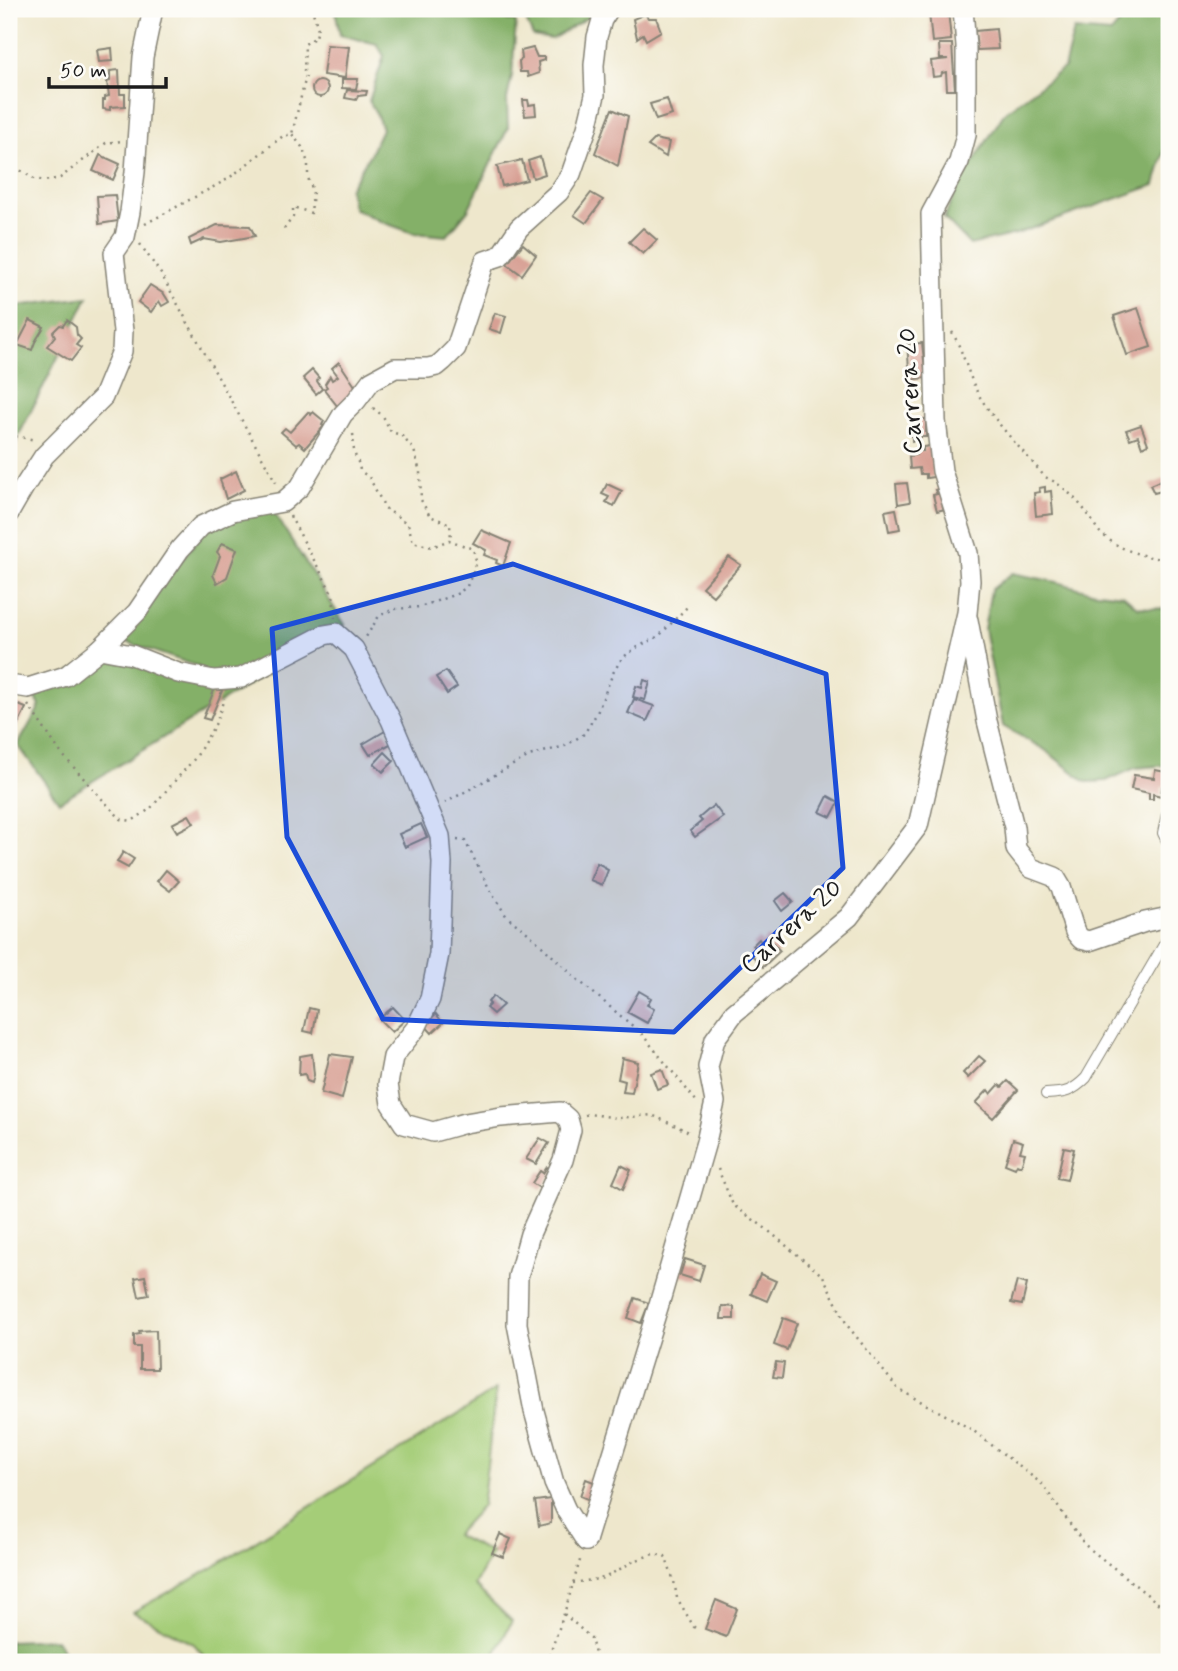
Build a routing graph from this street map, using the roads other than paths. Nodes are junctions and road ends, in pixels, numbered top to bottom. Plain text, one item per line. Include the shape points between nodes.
1 (153, 9) edge
2 (609, 9) edge
3 (963, 9) edge
4 (9, 513) edge
5 (967, 612) junction
6 (100, 649) junction
7 (17, 687) edge
8 (1167, 814) dead end
9 (1169, 845) edge
10 (1169, 917) edge
11 (1169, 936) edge
12 (1046, 1094) dead end

1 - 4 street via 143,57 125,237 114,253 122,351 103,397 44,456
2 - 6 street via 597,37 595,95 571,174 559,192 519,228 500,256 485,261 456,348 437,366 395,368 371,381 358,403 343,414 300,487 283,502 233,510 201,526 180,548 137,611
3 - 5 street, Carrera 20 via 966,135 959,162 931,214 936,421 942,471 968,553
5 - 6 street, Carrera 20 via 918,826 849,917 734,1013 715,1039 708,1067 715,1102 706,1142 586,1541 554,1483 517,1324 518,1277 571,1130 560,1112 541,1112 433,1132 404,1124 391,1104 388,1084 393,1057 426,1009 437,965 440,836 391,720 354,649 336,633 324,635 241,678 214,680
5 - 10 street via 1016,849 1031,868 1055,877 1081,939 1089,941
6 - 7 street via 66,676
8 - 9 lane via 1163,833
11 - 12 lane via 1086,1079 1076,1089

